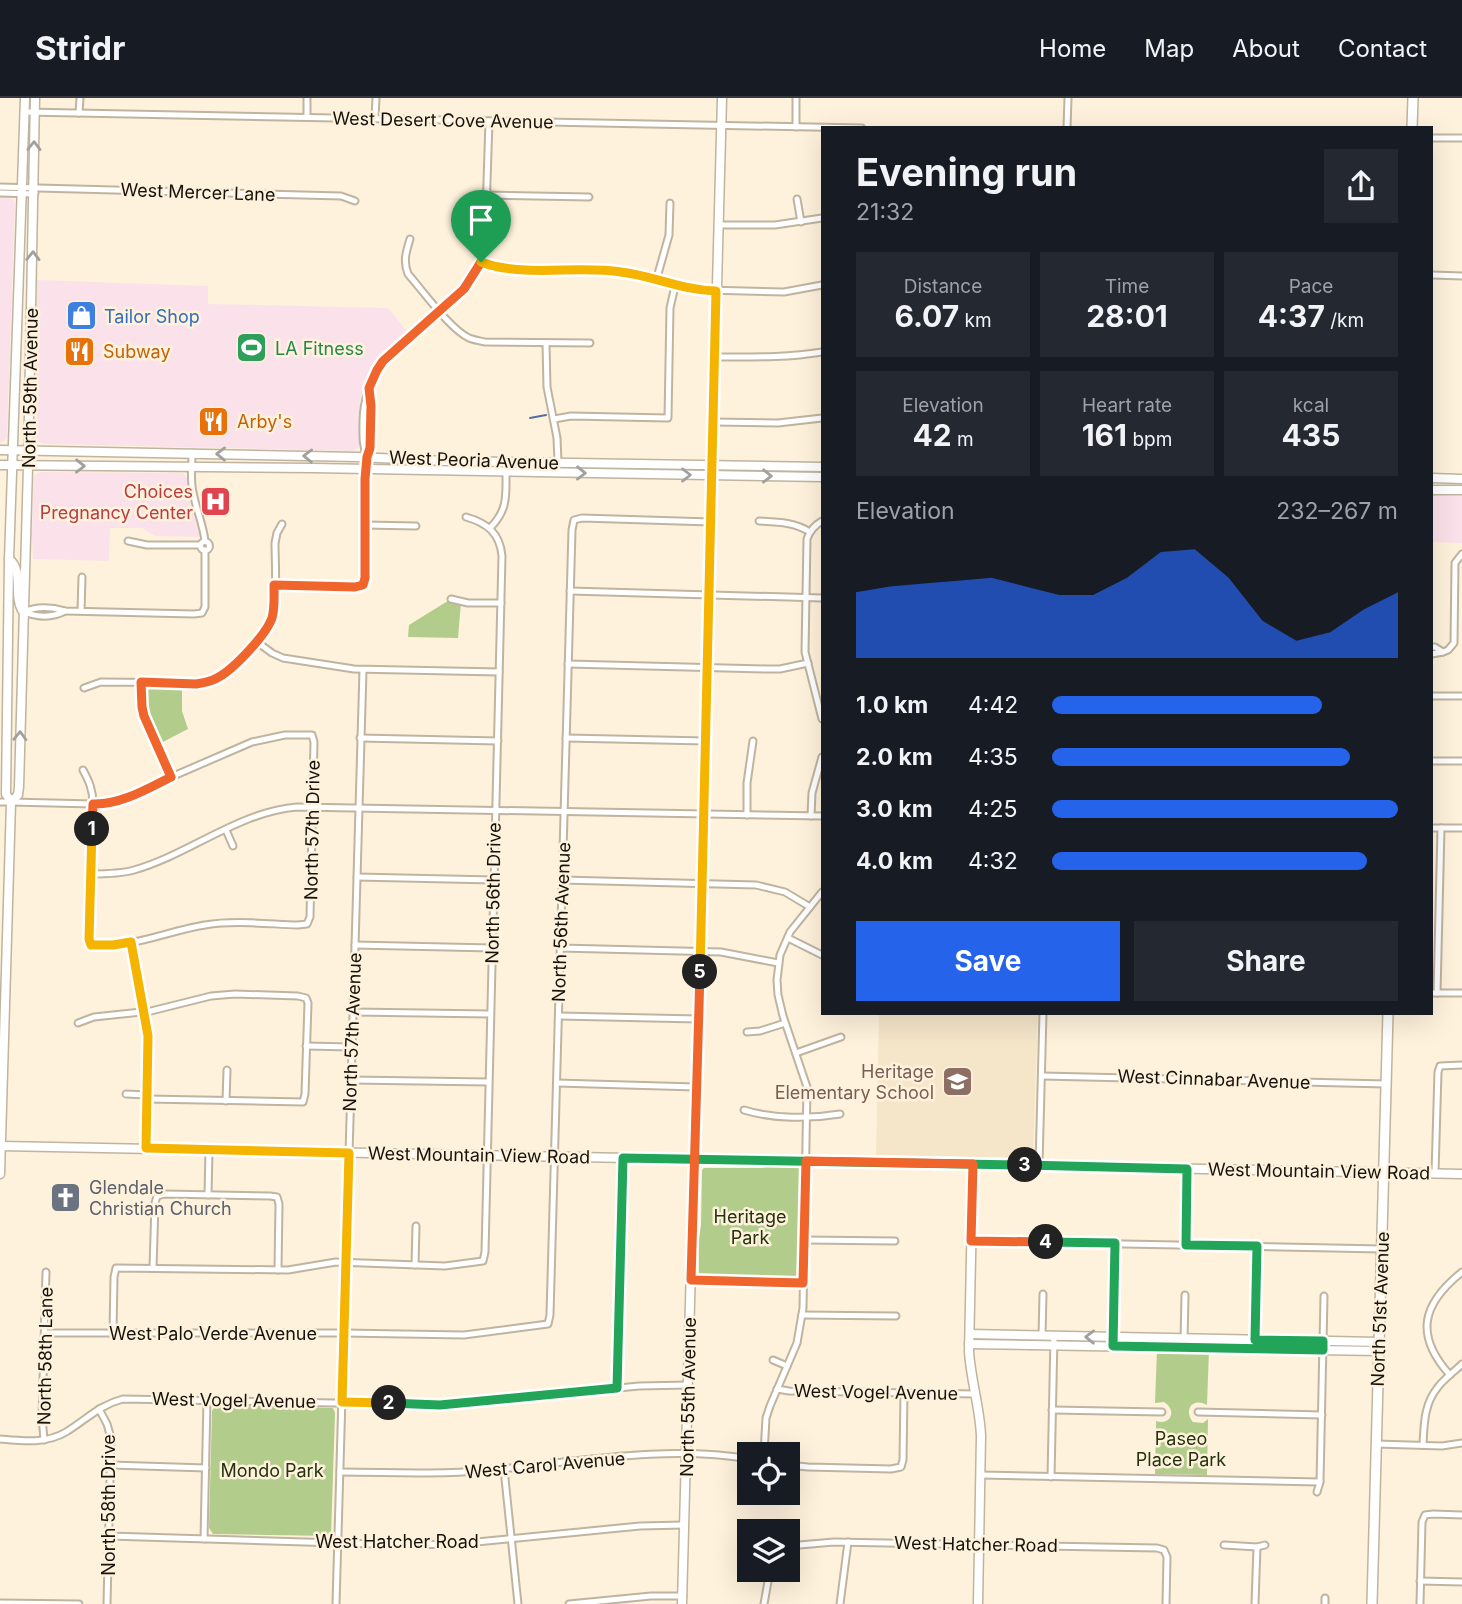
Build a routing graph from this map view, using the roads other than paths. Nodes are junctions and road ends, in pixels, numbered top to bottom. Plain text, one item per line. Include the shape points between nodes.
1 (25, 98) edge
2 (35, 98) edge
3 (80, 98) edge
4 (307, 98) edge
5 (376, 98) edge
6 (722, 98) edge
7 (796, 98) edge
8 (1068, 98) edge
9 (1413, 98) edge
10 (24, 112) junction
11 (35, 112) junction
12 (79, 113) junction
13 (307, 117) junction
14 (375, 118) junction
15 (489, 121) junction
16 (722, 125) junction
17 (1067, 126) edge
18 (1412, 126) edge
19 (796, 127) junction
20 (821, 127) edge
21 (1433, 138) edge
22 (1462, 138) edge
23 (0, 187) edge
24 (36, 190) junction
25 (21, 191) junction
26 (0, 193) edge
27 (487, 195) junction
28 (589, 197) dead end
29 (797, 200) dead end
30 (355, 201) dead end
31 (670, 203) dead end
32 (821, 218) edge
33 (801, 222) junction
34 (718, 225) junction
35 (411, 239) dead end
36 (481, 262) junction
37 (1433, 275) edge
38 (1462, 276) edge
39 (656, 281) junction
40 (821, 285) edge
41 (675, 286) junction
42 (716, 291) junction
43 (440, 311) junction
44 (590, 343) dead end
45 (546, 344) junction
46 (821, 352) edge
47 (714, 357) junction
48 (821, 418) edge
49 (554, 419) junction
50 (713, 422) junction
51 (0, 450) edge
52 (13, 450) junction
53 (29, 450) junction
54 (192, 453) junction
55 (367, 457) junction
56 (558, 463) junction
57 (0, 465) edge
58 (12, 465) junction
59 (29, 466) junction
60 (191, 467) junction
61 (821, 467) edge
62 (366, 469) junction
63 (712, 470) junction
64 (506, 472) junction
65 (821, 477) edge
66 (1433, 478) edge
67 (1462, 479) edge
68 (1433, 490) edge
69 (1462, 491) edge
70 (466, 517) dead end
71 (759, 521) dead end
72 (821, 522) edge
73 (711, 523) junction
74 (282, 524) dead end
75 (365, 525) junction
76 (416, 526) dead end
77 (490, 528) junction
78 (810, 532) junction
79 (128, 541) dead end
80 (202, 543) junction
81 (1462, 554) edge
82 (9, 559) junction
83 (82, 577) dead end
84 (274, 585) junction
85 (570, 591) junction
86 (709, 595) junction
87 (806, 598) junction
88 (821, 598) edge
89 (451, 599) dead end
90 (501, 603) junction
91 (81, 611) junction
92 (24, 612) junction
93 (1454, 625) junction
94 (1462, 625) edge
95 (257, 642) junction
96 (1433, 647) edge
97 (1443, 652) junction
98 (1433, 654) edge
99 (808, 663) junction
100 (568, 664) junction
101 (707, 668) junction
102 (363, 670) junction
103 (499, 672) junction
104 (141, 682) junction
105 (821, 687) edge
106 (84, 688) dead end
107 (814, 689) junction
108 (1433, 696) edge
109 (1462, 696) edge
110 (821, 715) edge
111 (566, 737) junction
112 (360, 738) junction
113 (498, 741) junction
114 (706, 741) junction
115 (753, 741) dead end
116 (821, 761) edge
117 (1433, 761) edge
118 (1462, 761) edge
119 (83, 769) dead end
120 (171, 777) junction
121 (0, 802) edge
122 (11, 802) junction
123 (93, 804) junction
124 (313, 806) junction
125 (358, 808) junction
126 (495, 810) junction
127 (564, 811) junction
128 (704, 814) junction
129 (747, 815) junction
130 (811, 816) junction
131 (821, 816) edge
132 (1433, 828) edge
133 (1441, 828) junction
134 (1462, 828) edge
135 (226, 830) junction
136 (233, 846) dead end
137 (91, 874) junction
138 (357, 877) junction
139 (494, 880) junction
140 (562, 880) junction
141 (702, 883) junction
142 (821, 893) edge
143 (810, 907) junction
144 (788, 938) junction
145 (131, 942) junction
146 (355, 945) junction
147 (492, 948) junction
148 (561, 948) junction
149 (700, 951) junction
150 (821, 955) edge
151 (778, 963) junction
152 (1434, 993) edge
153 (1462, 993) edge
154 (144, 1012) junction
155 (353, 1012) junction
156 (490, 1014) junction
157 (1043, 1015) edge
158 (1388, 1015) edge
159 (559, 1016) junction
160 (698, 1019) junction
161 (78, 1023) dead end
162 (785, 1023) junction
163 (747, 1032) dead end
164 (841, 1037) dead end
165 (306, 1046) junction
166 (352, 1047) junction
167 (796, 1053) junction
168 (1462, 1065) edge
169 (227, 1070) dead end
170 (1042, 1076) junction
171 (351, 1080) junction
172 (488, 1082) junction
173 (557, 1083) junction
174 (1386, 1084) junction
175 (696, 1087) junction
176 (126, 1094) dead end
177 (147, 1097) junction
178 (226, 1101) junction
179 (744, 1110) dead end
180 (839, 1114) dead end
181 (806, 1116) junction
182 (1, 1146) edge
183 (146, 1148) junction
184 (209, 1150) junction
185 (349, 1153) junction
186 (487, 1155) junction
187 (555, 1156) junction
188 (623, 1158) junction
189 (694, 1159) junction
190 (806, 1161) junction
191 (973, 1164) junction
192 (1039, 1165) junction
193 (1187, 1169) junction
194 (1384, 1172) junction
195 (1435, 1173) junction
196 (0, 1174) edge
197 (1462, 1174) edge
198 (208, 1195) junction
199 (416, 1226) dead end
200 (804, 1240) junction
201 (895, 1241) dead end
202 (971, 1241) junction
203 (1115, 1243) junction
204 (1186, 1245) junction
205 (1257, 1246) junction
206 (1381, 1248) junction
207 (345, 1263) junction
208 (415, 1265) junction
209 (153, 1268) junction
210 (278, 1270) junction
211 (46, 1272) dead end
212 (1462, 1272) edge
213 (691, 1280) junction
214 (803, 1283) junction
215 (1431, 1288) dead end
216 (1043, 1294) dead end
217 (1439, 1294) junction
218 (1185, 1295) dead end
219 (1324, 1296) dead end
220 (803, 1315) junction
221 (896, 1317) dead end
222 (548, 1324) joint
223 (45, 1332) junction
224 (113, 1333) junction
225 (343, 1333) junction
226 (969, 1339) junction
227 (1042, 1340) junction
228 (1054, 1341) junction
229 (1113, 1342) junction
230 (1184, 1343) junction
231 (1255, 1344) junction
232 (1323, 1345) junction
233 (1379, 1346) junction
234 (773, 1360) dead end
235 (787, 1366) junction
236 (1460, 1366) edge
237 (1450, 1375) junction
238 (688, 1385) junction
239 (617, 1388) junction
240 (777, 1389) junction
241 (904, 1392) junction
242 (975, 1394) junction
243 (208, 1400) junction
244 (342, 1402) junction
245 (99, 1409) junction
246 (1052, 1410) junction
247 (1162, 1412) dead end
248 (1198, 1412) dead end
249 (1322, 1415) junction
250 (0, 1439) edge
251 (44, 1440) junction
252 (765, 1442) edge
253 (1462, 1443) edge
254 (1376, 1444) junction
255 (1423, 1445) junction
256 (687, 1454) junction
257 (737, 1457) edge
258 (111, 1465) junction
259 (800, 1466) edge
260 (206, 1468) junction
261 (504, 1469) junction
262 (340, 1472) junction
263 (981, 1475) junction
264 (1051, 1477) junction
265 (1320, 1482) junction
266 (1317, 1492) dead end
267 (1462, 1515) edge
268 (684, 1525) junction
269 (109, 1536) junction
270 (204, 1539) junction
271 (511, 1539) junction
272 (848, 1542) junction
273 (338, 1543) junction
274 (979, 1544) junction
275 (800, 1545) edge
276 (1224, 1545) dead end
277 (1265, 1545) dead end
278 (1256, 1547) junction
279 (1420, 1581) junction
280 (767, 1582) edge
281 (1462, 1583) edge
282 (682, 1600) edge
283 (0, 1603) edge
284 (79, 1604) edge
285 (107, 1604) edge
286 (336, 1604) edge
287 (518, 1604) edge
288 (569, 1604) edge
289 (764, 1604) edge
290 (840, 1604) edge
291 (978, 1604) edge
292 (1166, 1604) edge
293 (1255, 1604) edge
294 (1372, 1604) edge
295 (1419, 1604) edge

1 - 10 street, North 59th Avenue
2 - 11 street, North 59th Avenue
3 - 12 street
4 - 13 street
5 - 14 street
6 - 16 street, North 55th Avenue
7 - 19 street
8 - 17 street
9 - 18 main road
10 - 11 street, West Desert Cove Avenue
10 - 25 street, North 59th Avenue
11 - 12 street, West Desert Cove Avenue
24 -> 11 street, North 59th Avenue
12 - 13 street, West Desert Cove Avenue
13 - 14 street, West Desert Cove Avenue
14 - 15 street, West Desert Cove Avenue
15 - 16 street, West Desert Cove Avenue
15 - 27 street
16 - 19 street, West Desert Cove Avenue
16 - 34 street, North 55th Avenue
19 - 20 street, West Desert Cove Avenue
21 - 22 street
23 - 25 street, West Mercer Lane
24 - 25 street, West Mercer Lane
24 - 30 street, West Mercer Lane via 341,196
53 -> 24 street, North 59th Avenue
25 - 26 street, West Mercer Lane
25 - 52 street, North 59th Avenue
27 - 28 street
27 - 36 street
29 - 33 street
31 - 39 street via 669,235
32 - 33 street
33 - 34 street
34 - 42 street, North 55th Avenue
35 - 43 street via 405,256 408,274
36 - 39 street via 510,269 622,272
36 - 43 street via 464,289
37 - 38 street
39 - 41 street
40 - 42 street via 784,292
41 - 42 street
41 - 49 street via 670,308 668,418
42 - 47 street, North 55th Avenue
43 - 45 street via 471,339
43 - 55 street via 377,370 369,388
44 - 45 street
45 - 49 street via 547,387
46 - 47 street
47 - 50 street, North 55th Avenue
48 - 50 street via 778,424
49 - 56 street
50 - 63 street, North 55th Avenue
51 - 52 street, West Peoria Avenue
52 - 53 street, West Peoria Avenue
52 - 58 street, North 59th Avenue
53 - 54 street, West Peoria Avenue
53 - 59 street, North 59th Avenue
55 -> 54 street, West Peoria Avenue
54 - 60 street
55 - 56 street, West Peoria Avenue
55 - 62 street
56 - 63 street, West Peoria Avenue
57 - 58 street, West Peoria Avenue
58 - 59 street, West Peoria Avenue
58 - 82 street, North 59th Avenue
59 -> 60 street, West Peoria Avenue
59 - 92 street, North 59th Avenue
60 - 62 street, West Peoria Avenue
60 - 80 street
61 - 63 street, West Peoria Avenue
62 - 64 street, West Peoria Avenue
62 - 75 street
64 -> 63 street, West Peoria Avenue
63 -> 65 street, West Peoria Avenue
63 - 73 street, North 55th Avenue
64 - 77 street via 505,507
66 - 67 street
68 - 69 street
70 - 77 street
71 - 78 street via 796,525
72 - 78 street
73 - 85 street, North 56th Avenue via 574,520
73 - 86 street, North 55th Avenue
74 - 84 street via 275,542
75 - 76 street
75 - 84 street via 363,585
77 - 90 street, North 56th Drive via 502,551
78 - 87 street
79 - 80 street
80 - 91 street via 202,613
81 - 93 street via 1455,563
82 - 92 street via 16,568 18,601
82 - 122 street, North 59th Avenue via 6,794
83 - 91 street
84 - 95 street via 273,614
85 - 86 street
85 - 100 street, North 56th Avenue
86 - 87 street
86 - 101 street, North 55th Avenue
87 - 88 street
87 - 99 street
89 - 90 street
90 - 103 street, North 56th Drive
91 - 92 street via 52,616
122 -> 92 street, North 59th Avenue via 18,795
93 - 94 street
93 - 97 street via 1454,643
95 - 102 street via 284,658
95 - 104 street via 212,680 196,684
96 - 97 street
97 - 98 street
99 - 101 street via 780,669
99 - 107 street
100 - 101 street
100 - 111 street, North 56th Avenue
101 - 114 street, North 55th Avenue
102 - 103 street
102 - 112 street, North 57th Avenue
103 - 113 street, North 56th Drive
104 - 106 street via 101,682
104 - 120 street via 144,716
105 - 107 street
107 - 110 street
108 - 109 street
111 - 114 street
111 - 127 street, North 56th Avenue
112 - 113 street
112 - 125 street, North 57th Avenue
113 - 126 street, North 56th Drive
114 - 128 street, North 55th Avenue
115 - 129 street
116 - 130 street
117 - 118 street
119 - 123 street
120 - 123 street via 121,799
120 - 124 street, North 57th Drive via 252,742 312,735
121 - 122 street
122 - 123 street
122 - 182 street, North 59th Avenue
123 - 137 street
124 - 125 street
124 - 135 street via 270,811
124 - 145 street, North 57th Drive via 307,924 218,923
125 - 126 street
125 - 138 street, North 57th Avenue
126 - 127 street
126 - 139 street, North 56th Drive
127 - 128 street
127 - 140 street, North 56th Avenue
128 - 129 street
128 - 141 street, North 55th Avenue
129 - 130 street
130 - 131 street
132 - 133 street
133 - 134 street
133 - 152 street
135 - 136 street
135 - 137 street via 135,870
137 - 145 street via 91,945
138 - 139 street
138 - 146 street, North 57th Avenue
139 - 147 street, North 56th Drive
140 - 141 street
140 - 148 street, North 56th Avenue
141 - 143 street via 771,887
141 - 149 street, North 55th Avenue
142 - 143 street
143 - 144 street
144 - 150 street
144 - 151 street
145 - 154 street
146 - 147 street
146 - 155 street, North 57th Avenue
147 - 156 street, North 56th Drive
148 - 149 street
148 - 159 street, North 56th Avenue
149 - 151 street
149 - 160 street, North 55th Avenue
151 - 162 street via 778,995
152 - 153 street
154 - 161 street
154 - 165 street via 223,994 298,996 308,1003
154 - 177 street
155 - 156 street
155 - 166 street, North 57th Avenue
156 - 172 street, North 56th Drive
157 - 170 street
158 - 174 main road, North 51st Avenue
159 - 160 street
159 - 173 street, North 56th Avenue
160 - 175 street, North 55th Avenue
162 - 163 street
162 - 167 street
164 - 167 street
165 - 166 street
165 - 178 street via 303,1102
166 - 171 street, North 57th Avenue
167 - 181 street via 807,1087
168 - 195 street via 1440,1066 1438,1072
169 - 178 street
170 - 174 street, West Cinnabar Avenue
170 - 192 street
171 - 172 street
171 - 185 street, North 57th Avenue
172 - 186 street, North 56th Drive
173 - 175 street
173 - 187 street, North 56th Avenue
174 - 194 main road, North 51st Avenue
175 - 189 street, North 55th Avenue
176 - 177 street
177 - 178 street
177 - 183 street
179 - 181 street
180 - 181 street
181 - 190 street
182 - 183 street, West Mountain View Road
182 - 196 street, North 59th Avenue
183 - 184 street, West Mountain View Road
184 - 185 street, West Mountain View Road
184 - 198 street
185 - 186 street, West Mountain View Road
185 - 207 street, North 57th Avenue
186 - 187 street, West Mountain View Road
186 - 208 street, North 56th Drive via 482,1261
187 - 188 street, West Mountain View Road
187 - 222 street, North 56th Avenue
188 - 189 street, West Mountain View Road
188 - 239 street
189 - 190 street, West Mountain View Road
189 - 213 street, North 55th Avenue
190 - 191 street, West Mountain View Road
190 - 200 street
191 - 192 street, West Mountain View Road
191 - 202 street
192 - 193 street, West Mountain View Road
193 - 194 street, West Mountain View Road
193 - 204 street
194 - 195 street, West Mountain View Road
194 - 206 main road, North 51st Avenue
195 - 197 street, West Mountain View Road
198 - 209 street via 157,1196
198 - 210 street via 277,1197
199 - 208 street
200 - 201 street
200 - 214 street
202 - 203 street
202 - 226 street
203 - 204 street
203 - 229 street
204 - 205 street
205 - 206 street
205 - 231 street
206 - 233 main road, North 51st Avenue
207 - 208 street
207 - 210 street
207 - 225 street, North 57th Avenue
209 - 210 street
209 - 224 street via 116,1268
211 - 223 street, North 58th Lane
212 - 217 street
213 - 214 street
213 - 238 street, North 55th Avenue
214 - 220 street
215 - 217 street
216 - 227 street
217 - 237 street via 1430,1309 1427,1334 1435,1357
218 - 230 street
219 - 232 street
220 - 221 street
220 - 235 street
222 - 225 street, West Palo Verde Avenue via 464,1335
223 - 224 street, West Palo Verde Avenue
223 - 251 street, North 58th Lane
224 - 225 street, West Palo Verde Avenue
225 - 244 street, North 57th Avenue
226 - 227 street
226 - 242 street
227 - 228 street
228 - 229 street
228 - 246 street
229 - 230 street
230 - 231 street
231 - 232 street
232 - 233 street
232 - 249 street
233 - 254 main road, North 51st Avenue
234 - 235 street
235 - 240 street
236 - 237 street
237 - 255 street via 1429,1401
238 - 239 street, West Vogel Avenue
238 - 256 street, North 55th Avenue
239 - 244 street, West Vogel Avenue via 440,1405
240 - 241 street, West Vogel Avenue
240 - 252 street via 766,1418
241 - 242 street, West Vogel Avenue
241 - 259 street via 901,1467
242 - 263 street via 981,1421
243 - 244 street, West Vogel Avenue
243 - 245 street, West Vogel Avenue via 123,1399
243 - 260 street
244 - 262 street, North 57th Avenue
245 - 251 street, West Vogel Avenue via 65,1433
245 - 258 street, North 58th Drive via 111,1438
246 - 247 street
246 - 264 street
248 - 249 street
249 - 265 street
250 - 251 street, West Vogel Avenue
253 - 255 street
254 - 255 street
254 - 294 main road, North 51st Avenue
256 - 257 street, West Carol Avenue
256 - 261 street, West Carol Avenue
256 - 268 street, North 55th Avenue
258 - 260 street
258 - 269 street, North 58th Drive
260 - 270 street
261 - 262 street, West Carol Avenue via 442,1474
261 - 271 street
262 - 273 street, North 57th Avenue
263 - 264 street
263 - 274 street
264 - 265 street
265 - 266 street
267 - 279 street via 1424,1515
268 - 271 street, West Hatcher Road
268 - 282 street, North 55th Avenue
269 - 270 street, West Hatcher Road
269 - 285 street, North 58th Drive
270 - 273 street, West Hatcher Road
271 - 273 street, West Hatcher Road via 456,1544
271 - 287 street
272 - 274 street, West Hatcher Road
272 - 275 street, West Hatcher Road
272 - 290 street
273 - 286 street, North 57th Avenue
274 - 291 street
274 - 292 street, West Hatcher Road via 1164,1550
276 - 278 street
277 - 278 street
278 - 293 street
279 - 281 street
279 - 295 street
280 - 289 street
282 - 288 street via 651,1596
283 - 284 street

